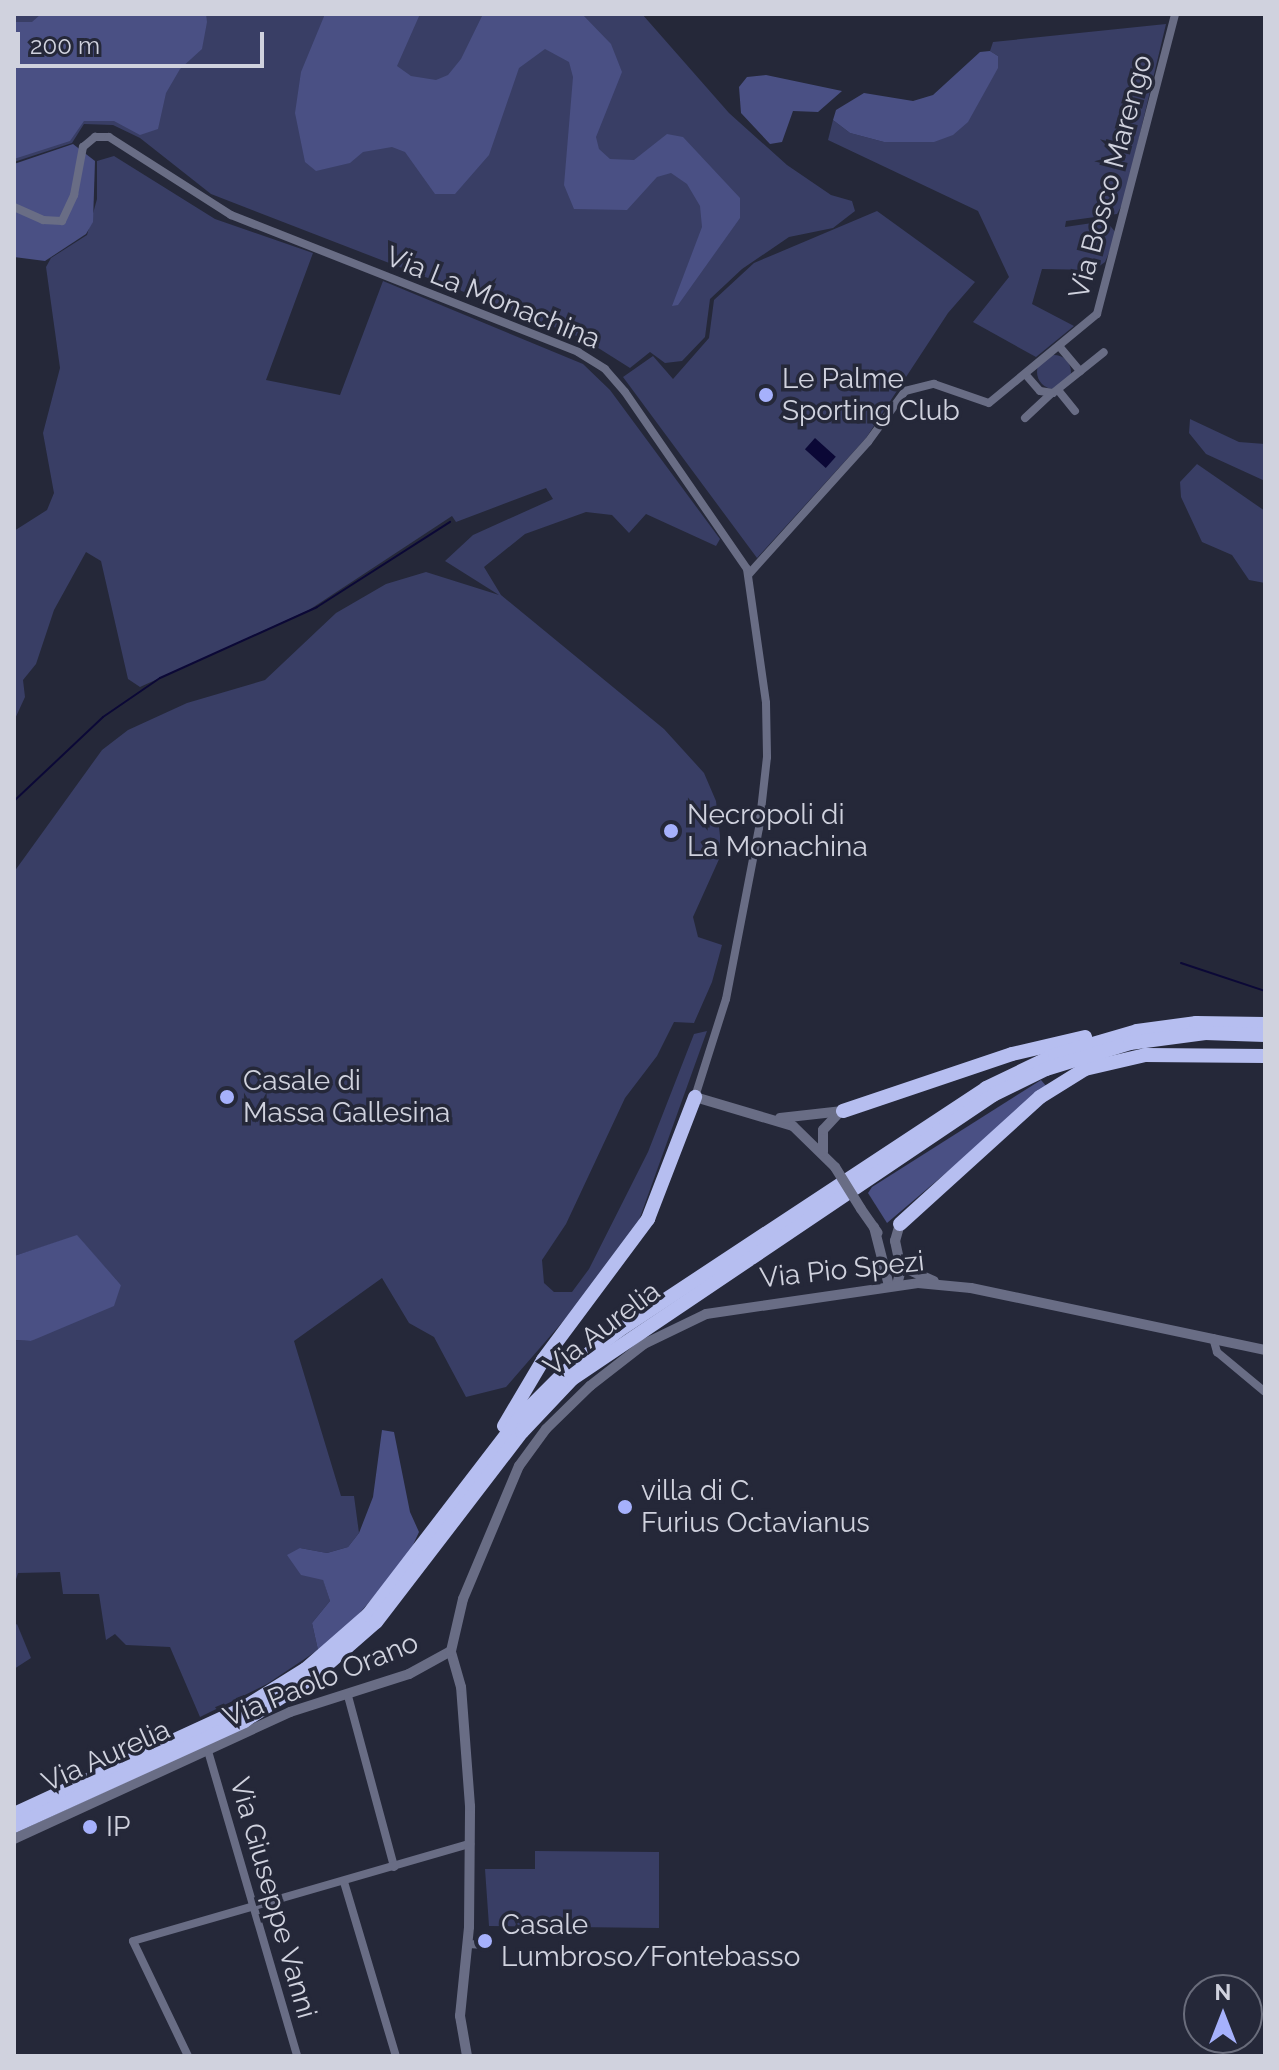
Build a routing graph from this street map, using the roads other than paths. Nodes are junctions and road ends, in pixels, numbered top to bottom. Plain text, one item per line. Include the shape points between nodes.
1 (1175, 14) edge
2 (14, 207) edge
3 (1059, 346) junction
4 (1104, 352) dead end
5 (1080, 371) junction
6 (1026, 375) junction
7 (1055, 392) junction
8 (1075, 411) dead end
9 (1025, 418) dead end
10 (749, 574) junction
11 (1265, 1024) edge
12 (1137, 1031) junction
13 (1265, 1035) edge
14 (1265, 1056) edge
15 (695, 1097) junction
16 (843, 1111) junction
17 (770, 1118) junction
18 (823, 1152) junction
19 (900, 1224) junction
20 (874, 1227) junction
21 (898, 1261) junction
22 (882, 1267) junction
23 (940, 1283) junction
24 (893, 1286) junction
25 (863, 1289) junction
26 (1213, 1338) junction
27 (1265, 1350) edge
28 (1265, 1392) edge
29 (478, 1472) junction
30 (451, 1651) junction
31 (348, 1696) junction
32 (208, 1751) junction
33 (86, 1781) junction
34 (14, 1803) edge
35 (14, 1814) edge
36 (14, 1826) edge
37 (14, 1839) edge
38 (470, 1844) junction
39 (394, 1867) junction
40 (344, 1882) junction
41 (253, 1907) junction
42 (468, 1944) junction
43 (485, 1945) dead end
44 (188, 2056) edge
45 (297, 2056) edge
46 (396, 2056) edge
47 (467, 2056) edge

1 - 3 street, Via Bosco Marengo via 1103,301 1094,318
2 - 10 street, Via La Monachina via 43,220 62,221 74,195 82,150 89,140 106,136 242,221 587,357 625,392
3 - 5 street
3 - 6 street, Via Bosco Marengo
4 - 5 street
5 - 7 street
6 - 7 street via 1040,391
6 - 10 street, Via Bosco Marengo via 987,403 934,384 905,391 868,442
7 - 8 street
7 - 9 street
10 - 15 street, Via La Monachina via 766,714 764,799 726,999
11 - 12 highway, Via Aurelia via 1196,1023
12 - 16 highway via 1035,1047
12 - 29 highway, Via Aurelia via 1055,1055 986,1088 623,1327 545,1390
13 - 36 highway, Via Aurelia via 1205,1033 1130,1043 1046,1069 993,1095 572,1379 522,1432 376,1622 314,1676 244,1721
14 - 19 highway via 1145,1055 1085,1069 1040,1097
15 - 17 street
15 - 29 highway via 648,1219 543,1360
16 - 17 street
16 - 18 street via 824,1126
17 - 18 street via 798,1128
18 - 20 street, bridge
19 - 20 street via 887,1230
19 - 21 street
20 - 21 street
20 - 22 street
21 - 23 street
21 - 24 street
22 - 24 street
22 - 25 street
23 - 24 street, Via Pio Spezi
23 - 26 street, Via Pio Spezi
24 - 25 street, Via Pio Spezi
25 - 30 street, Via Pio Spezi via 754,1303 692,1319 620,1361 551,1423 524,1458 462,1603
26 - 27 street, Via Pio Spezi
26 - 28 street via 1217,1352
29 - 33 highway, Via Aurelia via 368,1615 333,1648 242,1709
30 - 31 street, Via Paolo Orano via 409,1674
30 - 38 street via 462,1695
31 - 32 street, Via Paolo Orano via 290,1712
31 - 39 street
32 - 37 street, Via Aurelia
32 - 41 street, Via Giuseppe Vanni
33 - 34 highway
33 - 35 highway, Via Aurelia
38 - 39 street
38 - 42 street
39 - 40 street
40 - 41 street
40 - 46 street
41 - 44 street via 133,1941
41 - 45 street, Via Giuseppe Vanni
42 - 43 street
42 - 47 street via 460,2016

